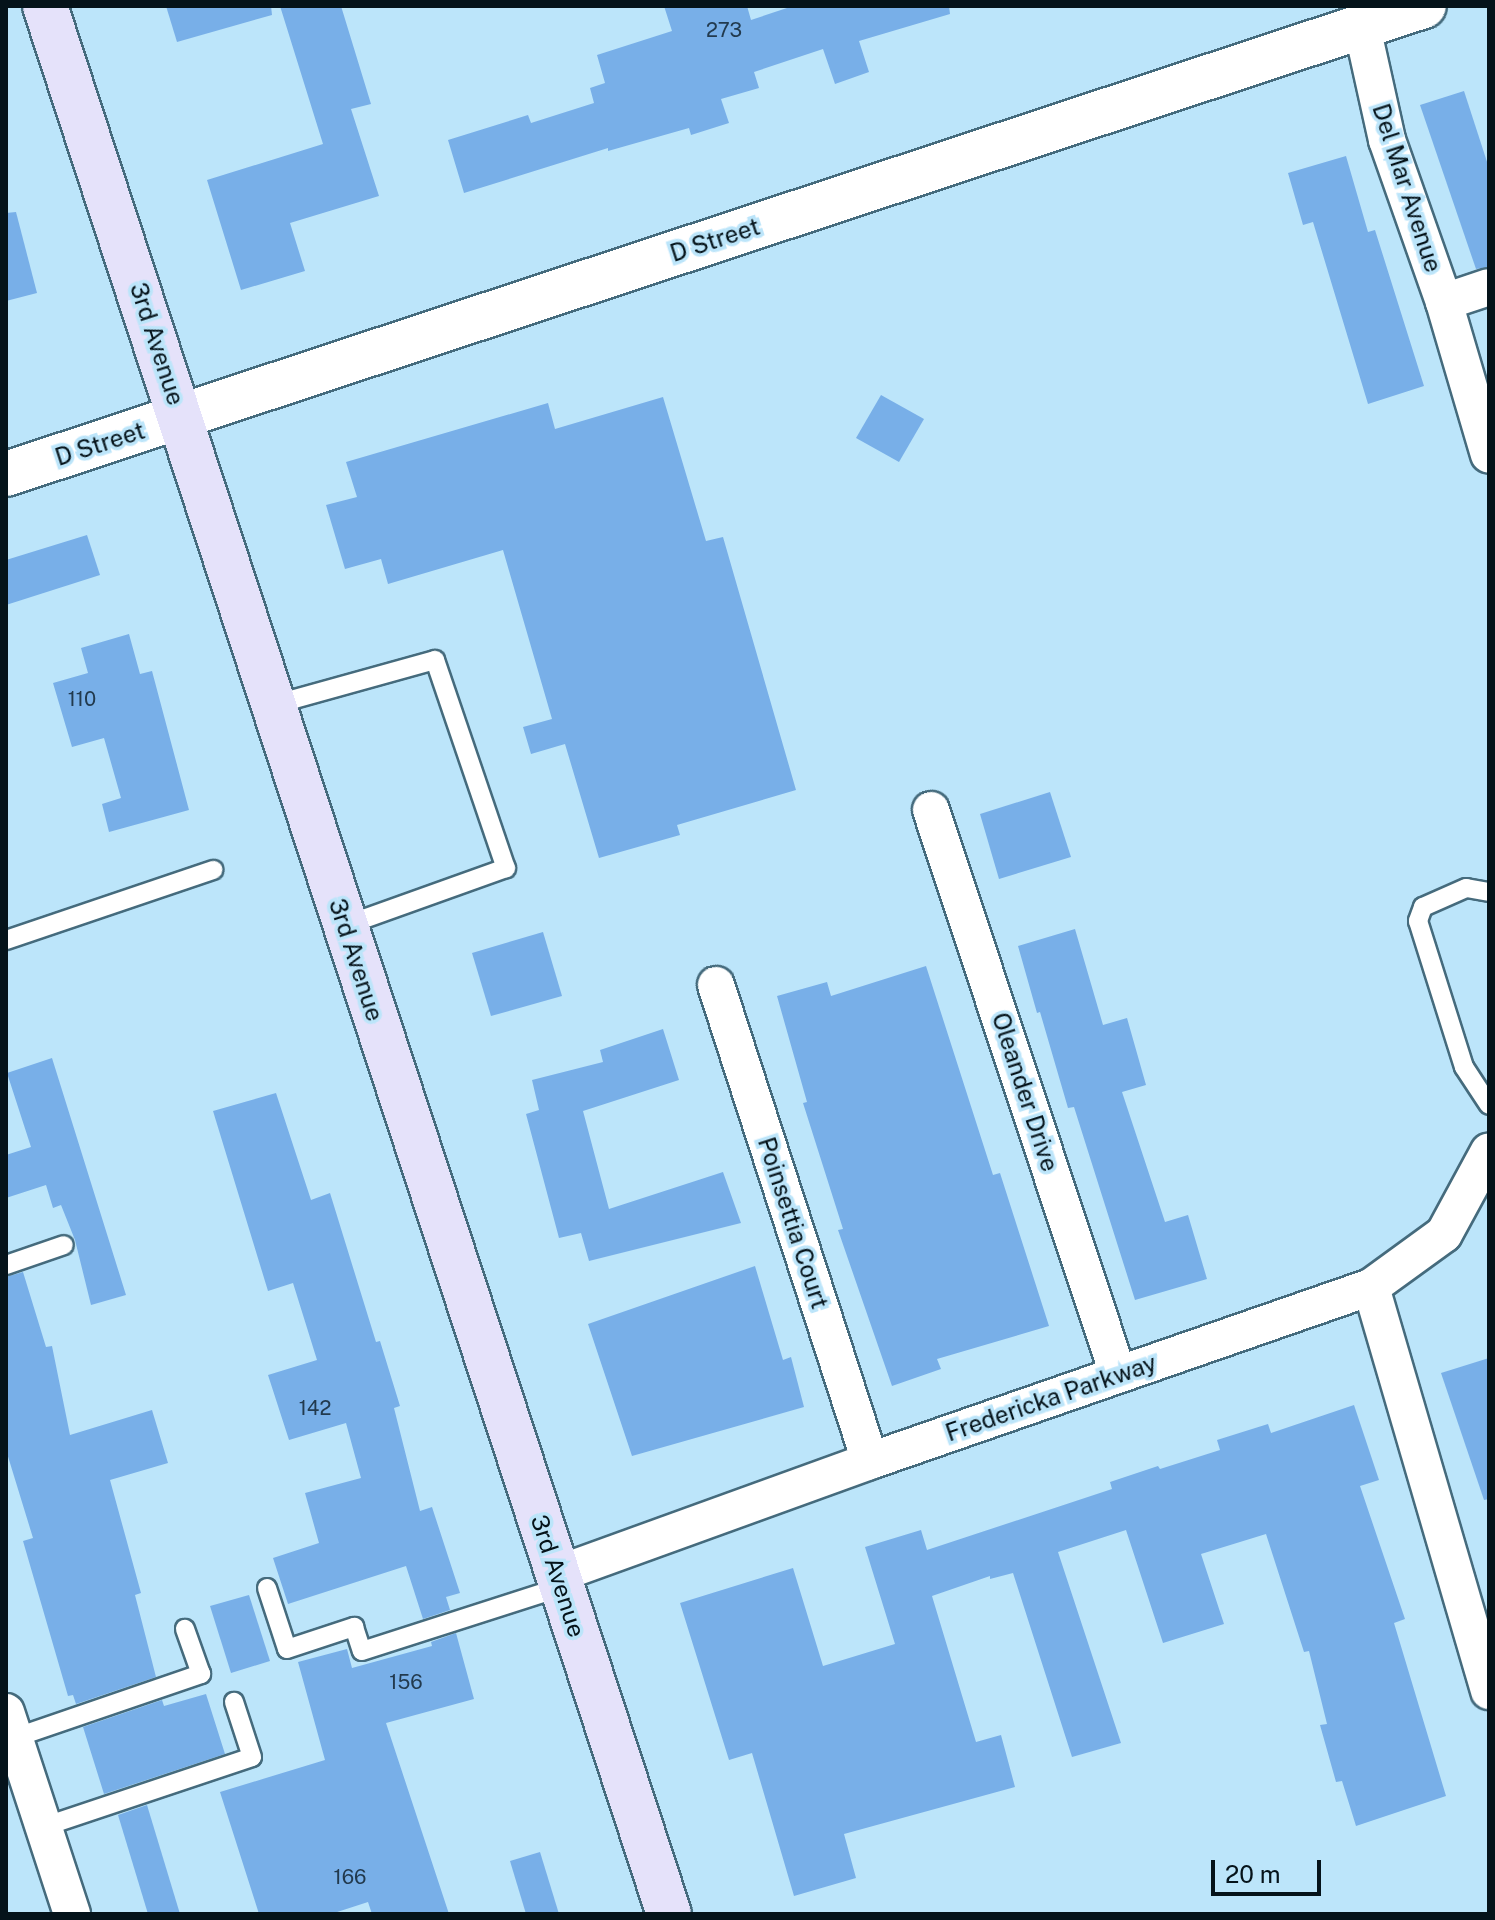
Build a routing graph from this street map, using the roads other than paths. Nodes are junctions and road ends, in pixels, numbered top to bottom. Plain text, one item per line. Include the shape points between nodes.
1 (45, 6) edge
2 (1424, 6) edge
3 (1362, 27) junction
4 (1489, 287) edge
5 (1444, 302) junction
6 (181, 417) junction
7 (1489, 455) edge
8 (6, 474) edge
9 (273, 705) junction
10 (931, 810) dead end
11 (213, 870) dead end
12 (1489, 892) edge
13 (344, 926) junction
14 (6, 940) edge
15 (716, 985) dead end
16 (1489, 1105) edge
17 (1489, 1151) edge
18 (64, 1245) dead end
19 (6, 1265) edge
20 (1371, 1287) junction
21 (1118, 1374) junction
22 (870, 1461) junction
23 (560, 1580) junction
24 (267, 1588) dead end
25 (185, 1629) dead end
26 (1489, 1691) edge
27 (234, 1702) dead end
28 (10, 1725) edge
29 (43, 1827) junction
30 (72, 1914) edge
31 (669, 1914) edge

1 - 6 main road, 3rd Avenue
2 - 3 street, D Street
3 - 5 street, Del Mar Avenue via 1387,140
3 - 6 street, D Street
4 - 5 street
5 - 7 street, Del Mar Avenue
6 - 8 street, D Street
6 - 9 main road, 3rd Avenue
9 - 13 main road, 3rd Avenue
9 - 13 lane via 435,660 506,868
10 - 21 street, Oleander Drive
11 - 14 lane
12 - 16 lane via 1466,888 1423,907 1418,921 1464,1067
13 - 23 main road, 3rd Avenue
15 - 22 street, Poinsettia Court
17 - 20 street, Fredericka Parkway via 1444,1234
18 - 19 lane
20 - 21 street, Fredericka Parkway
20 - 26 street
21 - 22 street, Fredericka Parkway
22 - 23 street, Fredericka Parkway
23 - 24 lane via 362,1651 354,1627 287,1649
23 - 31 main road, 3rd Avenue
25 - 28 lane via 201,1674
27 - 29 lane via 252,1757
28 - 29 street
29 - 30 street

